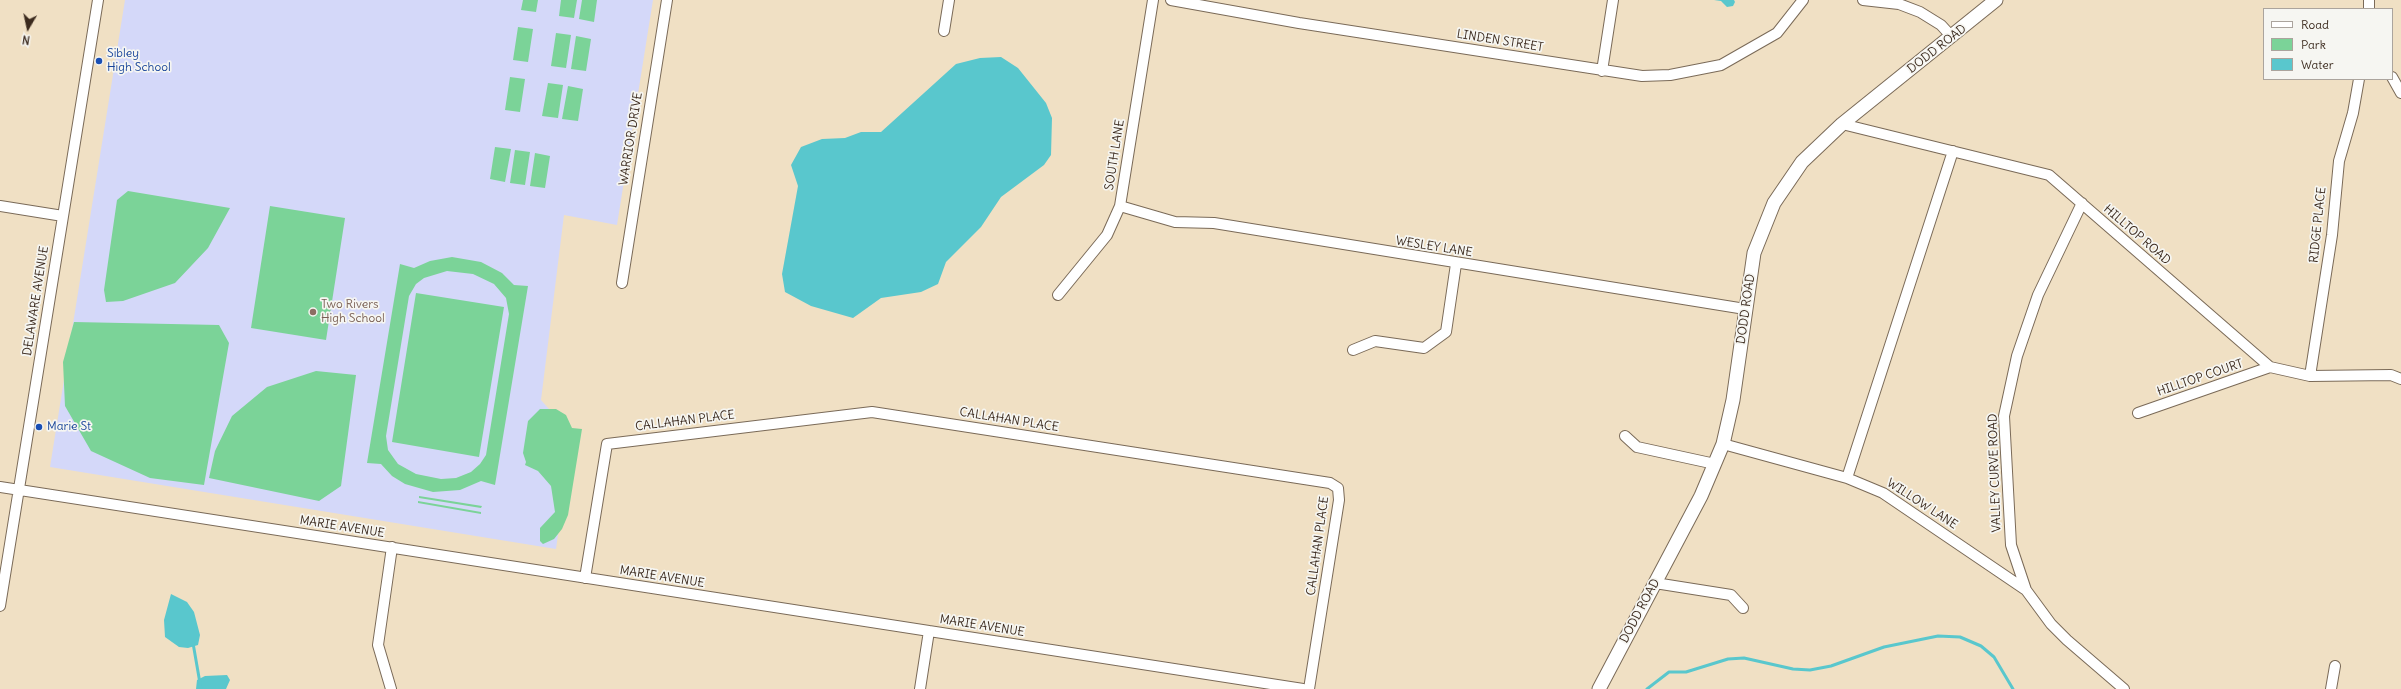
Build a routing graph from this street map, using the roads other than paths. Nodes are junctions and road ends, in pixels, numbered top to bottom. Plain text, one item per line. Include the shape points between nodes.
1 (98, 0) edge
2 (667, 0) edge
3 (949, 0) edge
4 (1152, 0) edge
5 (1171, 0) edge
6 (1613, 0) edge
7 (1803, 0) edge
8 (1863, 0) edge
9 (1996, 0) edge
10 (944, 31) dead end
11 (1952, 37) junction
12 (1602, 71) junction
13 (2393, 79) edge
14 (2359, 80) edge
15 (2401, 93) edge
16 (1842, 124) junction
17 (1953, 151) junction
18 (2082, 203) junction
19 (0, 206) edge
20 (1120, 206) junction
21 (63, 216) junction
22 (1456, 264) junction
23 (622, 283) dead end
24 (1058, 295) dead end
25 (1745, 309) junction
26 (1353, 350) dead end
27 (2270, 367) junction
28 (2310, 376) junction
29 (2401, 379) edge
30 (2138, 413) dead end
31 (1625, 436) dead end
32 (1723, 444) junction
33 (1714, 464) junction
34 (1847, 478) junction
35 (0, 487) edge
36 (18, 489) junction
37 (392, 547) junction
38 (585, 578) junction
39 (1655, 583) junction
40 (2026, 590) junction
41 (0, 606) edge
42 (1743, 608) dead end
43 (929, 631) junction
44 (2335, 666) dead end
45 (391, 689) edge
46 (920, 689) edge
47 (1302, 689) edge
48 (1310, 689) edge
49 (1598, 689) edge
50 (2124, 689) edge
51 (2331, 689) edge

1 - 21 street, DELAWARE AVENUE
2 - 23 street, WARRIOR DRIVE
3 - 10 street
4 - 20 street, SOUTH LANE
5 - 12 street, LINDEN STREET
6 - 12 street
7 - 12 street, LINDEN STREET via 1777,33 1720,65 1670,75 1642,76
8 - 11 street via 1899,4 1920,12 1941,25
9 - 11 main road, DODD ROAD
11 - 16 main road, DODD ROAD
13 - 15 street
14 - 28 street, RIDGE PLACE via 2353,113 2339,161 2332,235
16 - 17 street, HILLTOP ROAD
16 - 25 main road, DODD ROAD via 1802,162 1774,203 1754,253
17 - 18 street, HILLTOP ROAD via 2049,175
17 - 34 street
18 - 27 street, HILLTOP ROAD
18 - 40 street, VALLEY CURVE ROAD via 2038,295 2017,356 2004,416 2011,545
19 - 21 street
20 - 22 street, WESLEY LANE via 1175,222 1214,223
20 - 24 street, SOUTH LANE via 1107,235
21 - 36 street, DELAWARE AVENUE
22 - 25 street, WESLEY LANE
22 - 26 street via 1446,332 1424,348 1375,341
25 - 32 main road, DODD ROAD via 1733,400
27 - 28 street, HILLTOP ROAD
27 - 30 street, HILLTOP COURT
28 - 29 street, HILLTOP ROAD via 2391,375
31 - 33 street via 1637,447
32 - 33 main road, DODD ROAD
32 - 34 street, WILLOW LANE
33 - 39 main road, DODD ROAD via 1701,496
34 - 40 street, WILLOW LANE via 1883,493
35 - 36 street, MARIE AVENUE
36 - 37 street, MARIE AVENUE
36 - 41 street, DELAWARE AVENUE
37 - 38 street, MARIE AVENUE
37 - 45 street via 378,645
38 - 43 street, MARIE AVENUE
38 - 48 street, CALLAHAN PLACE via 607,444 872,412 888,414 1330,483 1338,488 1339,500
39 - 42 street via 1731,595
39 - 49 main road, DODD ROAD
40 - 50 street, VALLEY CURVE ROAD via 2067,640
43 - 46 street
43 - 47 street, MARIE AVENUE
44 - 51 street

